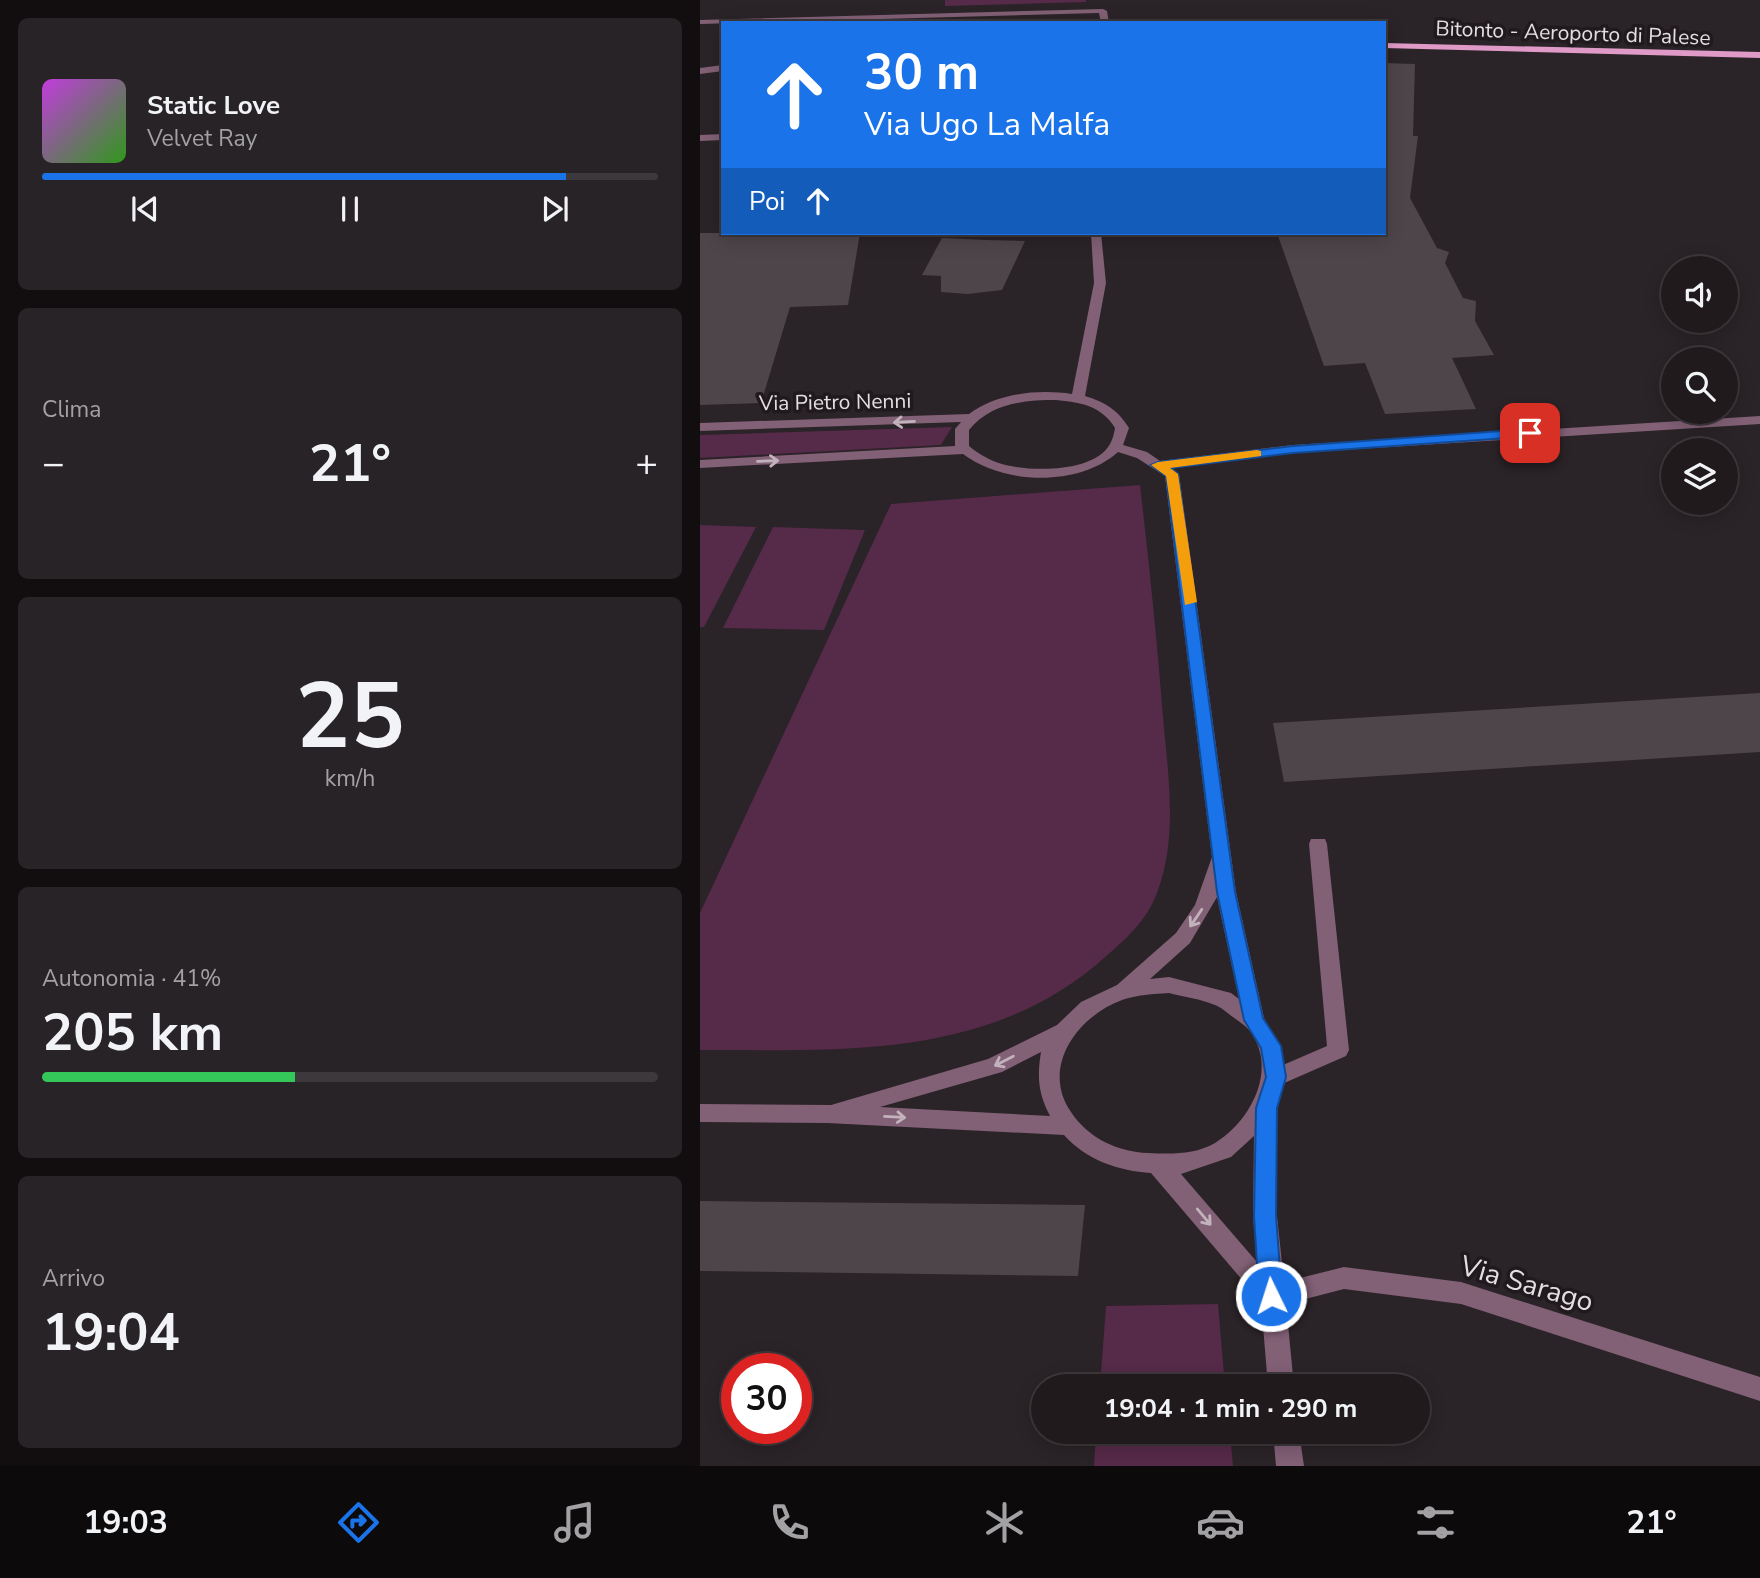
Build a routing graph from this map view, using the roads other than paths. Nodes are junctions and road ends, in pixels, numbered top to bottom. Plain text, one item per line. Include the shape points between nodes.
1 (1102, 0) edge
2 (1103, 11) junction
3 (721, 21) edge
4 (737, 21) edge
5 (1105, 21) edge
6 (700, 22) edge
7 (1386, 45) edge
8 (1760, 55) edge
9 (721, 68) edge
10 (700, 71) edge
11 (721, 137) edge
12 (700, 138) edge
13 (1096, 235) edge
14 (1077, 398) junction
15 (972, 418) junction
16 (1760, 419) edge
17 (700, 427) edge
18 (1118, 448) dead end
19 (965, 450) junction
20 (700, 464) edge
21 (1158, 465) junction
22 (1318, 844) dead end
23 (1222, 855) junction
24 (1119, 992) junction
25 (1254, 1020) junction
26 (1065, 1030) junction
27 (1276, 1077) junction
28 (1266, 1108) junction
29 (700, 1113) edge
30 (827, 1114) junction
31 (1066, 1126) junction
32 (1159, 1165) junction
33 (1271, 1296) junction
34 (1280, 1374) edge
35 (1760, 1389) edge
36 (1287, 1444) edge
37 (1290, 1466) edge

1 - 2 street
2 - 4 street
2 - 5 street
3 - 6 street
7 - 8 main road, Bitonto - Aeroporto di Palese
9 - 10 street
11 - 12 street
13 - 14 street via 1100,283
14 - 15 street via 1021,398
14 - 19 street via 1111,412 1122,428 1117,445 1097,460 1065,471 1027,473 993,468
15 -> 17 street, Via Pietro Nenni
15 - 19 street via 962,429
16 - 21 street via 1293,449
18 - 21 street
20 -> 19 street
21 - 23 street via 1172,474
22 - 27 street via 1338,1050
23 -> 24 street via 1204,906 1183,938
23 - 25 street
24 - 25 street via 1156,985 1194,987 1237,1005
24 - 26 street via 1088,1008
25 - 27 street via 1271,1046
26 -> 30 street via 993,1066
26 - 31 street via 1048,1067 1048,1088
27 - 28 street
28 - 32 street via 1249,1130 1224,1149 1193,1161
28 - 33 street via 1265,1216
29 - 30 street
30 -> 31 street
31 - 32 street via 1105,1154
32 -> 33 street
33 - 34 street
33 - 35 street, Via Sarago via 1344,1278 1461,1293
36 - 37 street

